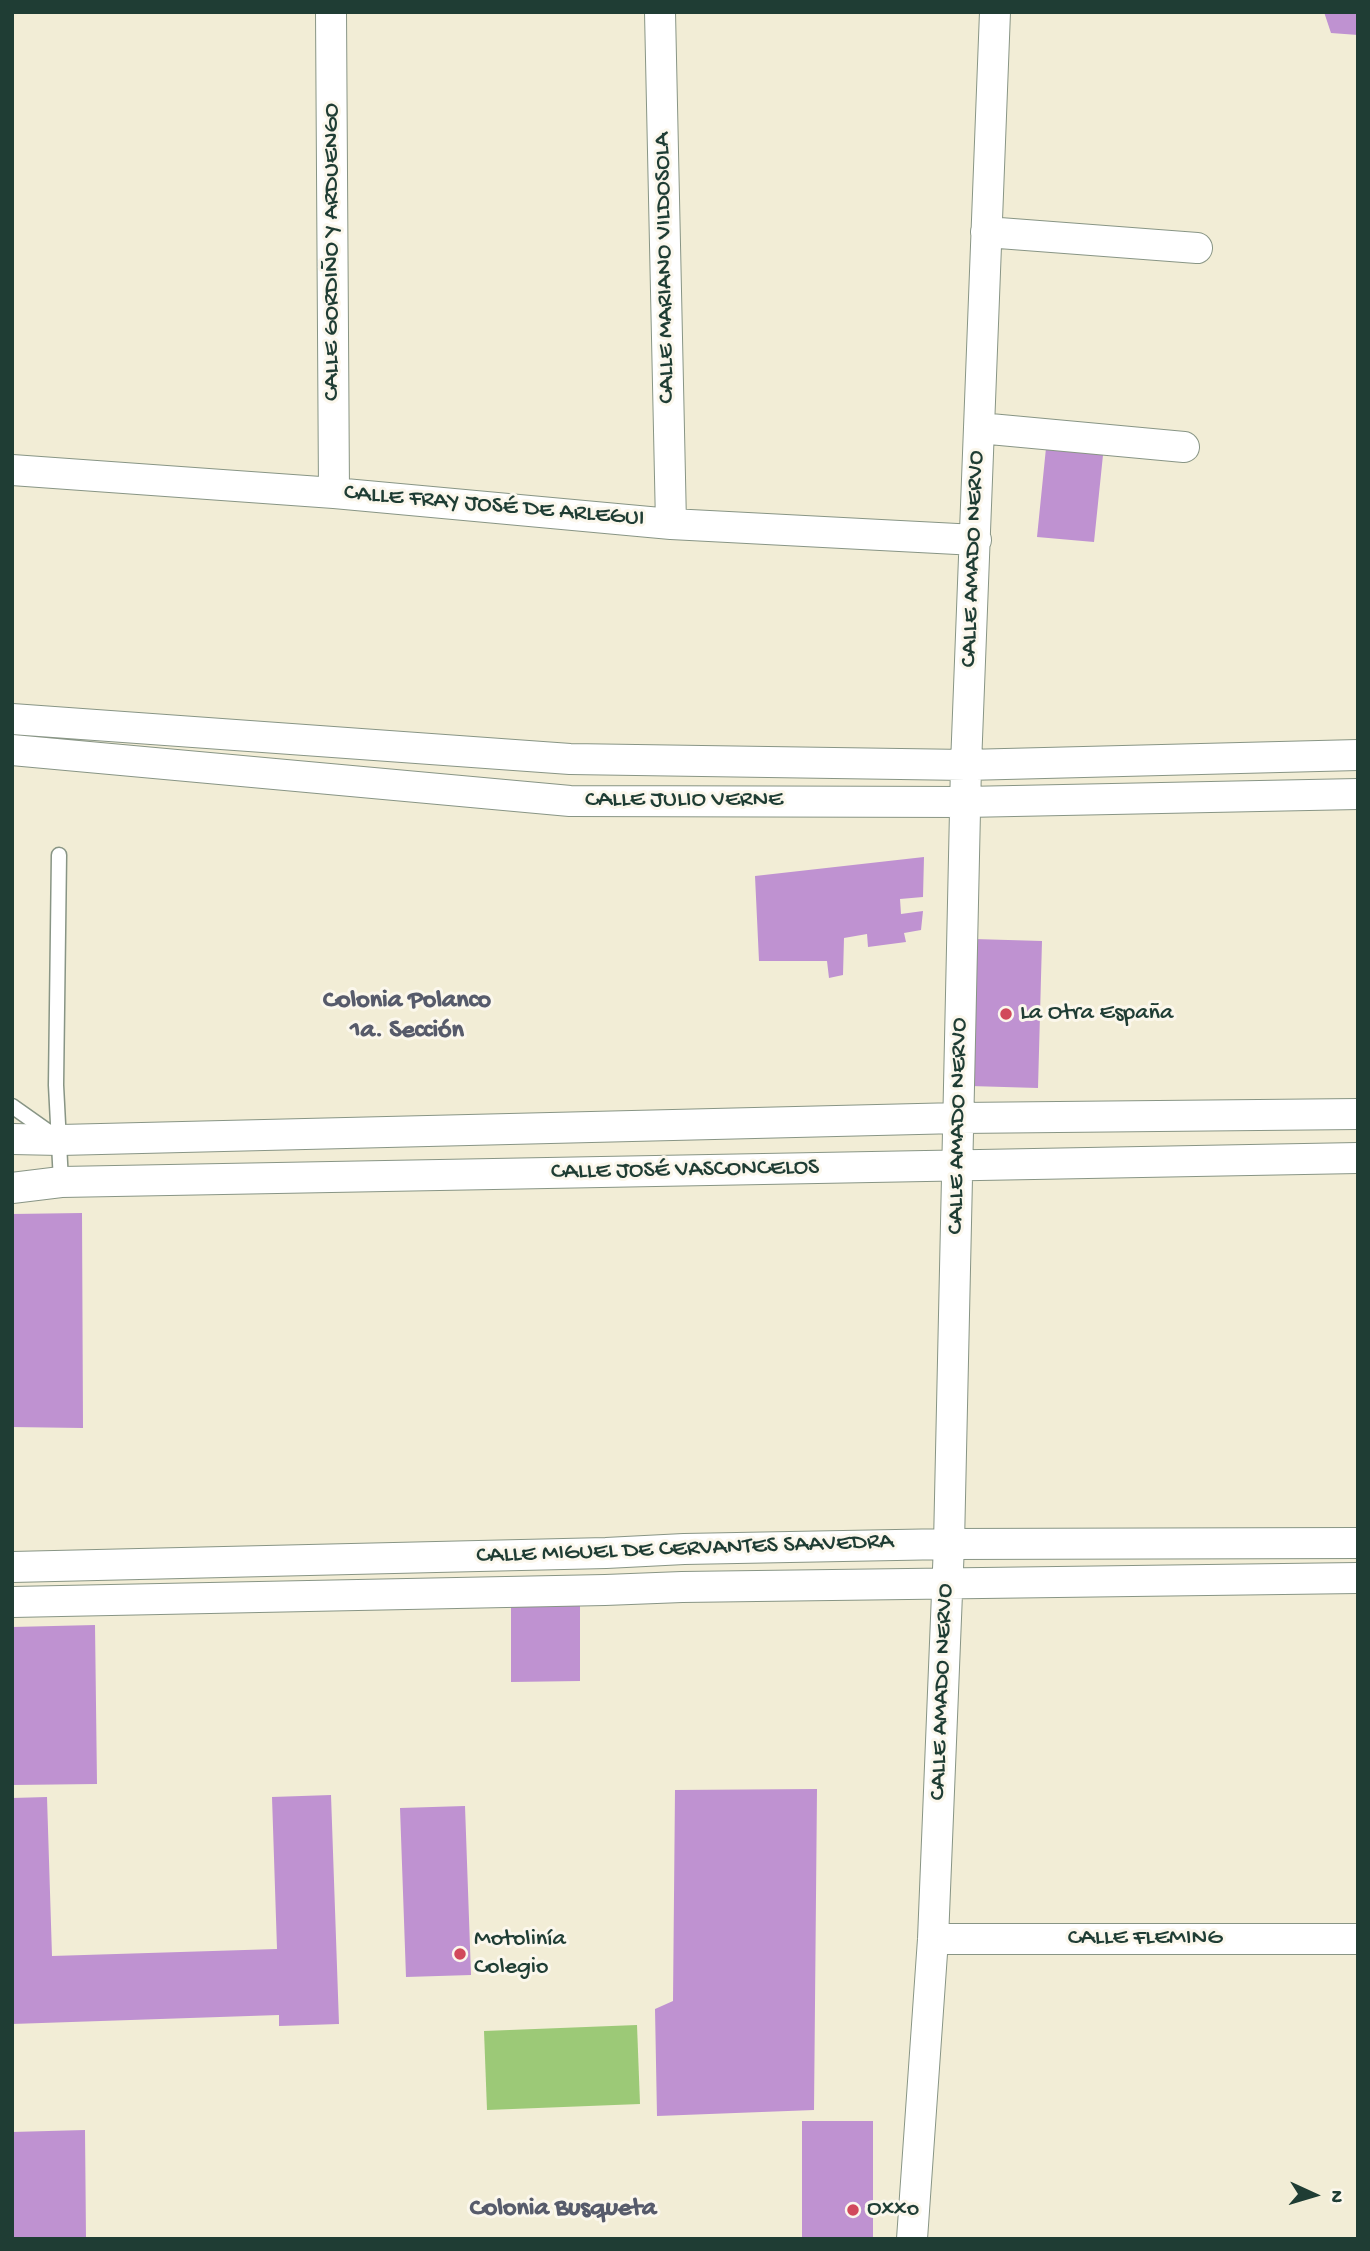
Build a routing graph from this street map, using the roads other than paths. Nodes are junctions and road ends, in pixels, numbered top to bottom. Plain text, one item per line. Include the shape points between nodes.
1 (331, 12) edge
2 (660, 12) edge
3 (995, 12) edge
4 (986, 232) junction
5 (1197, 248) dead end
6 (979, 428) junction
7 (1184, 447) dead end
8 (12, 470) edge
9 (334, 493) junction
10 (671, 524) junction
11 (976, 540) junction
12 (12, 719) edge
13 (278, 738) junction
14 (12, 750) edge
15 (1358, 755) edge
16 (529, 757) junction
17 (1181, 760) junction
18 (1114, 761) junction
19 (966, 765) junction
20 (273, 774) junction
21 (1358, 794) edge
22 (526, 797) junction
23 (1181, 797) junction
24 (1114, 799) junction
25 (965, 802) junction
26 (59, 855) dead end
27 (12, 1106) edge
28 (1358, 1114) edge
29 (1217, 1115) junction
30 (1034, 1117) junction
31 (959, 1118) junction
32 (625, 1126) junction
33 (311, 1134) junction
34 (12, 1139) edge
35 (60, 1140) junction
36 (1358, 1158) edge
37 (1214, 1161) junction
38 (1035, 1164) junction
39 (958, 1166) junction
40 (626, 1172) junction
41 (307, 1177) junction
42 (61, 1182) junction
43 (12, 1188) edge
44 (1293, 1543) junction
45 (1358, 1543) edge
46 (949, 1544) junction
47 (1098, 1544) junction
48 (1201, 1544) junction
49 (684, 1549) junction
50 (606, 1553) junction
51 (518, 1555) junction
52 (12, 1567) edge
53 (1358, 1578) edge
54 (1292, 1579) junction
55 (1200, 1580) junction
56 (1097, 1581) junction
57 (947, 1583) junction
58 (682, 1587) junction
59 (606, 1590) junction
60 (520, 1592) junction
61 (12, 1602) edge
62 (933, 1938) junction
63 (1358, 1939) edge
64 (912, 2239) edge

1 - 9 street, CALLE GORDIÑO Y ARDUENGO
2 - 10 street, CALLE MARIANO VILDOSOLA
3 - 4 street, CALLE AMADO NERVO
4 - 5 street
4 - 6 street, CALLE AMADO NERVO
6 - 7 street
6 - 11 street, CALLE AMADO NERVO
8 - 9 street, CALLE FRAY JOSÉ DE ARLEGUI
9 - 10 street, CALLE FRAY JOSÉ DE ARLEGUI
10 - 11 street, CALLE FRAY JOSÉ DE ARLEGUI
11 - 19 street, CALLE AMADO NERVO
12 - 13 street, CALLE JULIO VERNE
13 - 16 street, CALLE JULIO VERNE
13 - 20 street
14 - 20 street, CALLE JULIO VERNE
15 - 17 street, CALLE JULIO VERNE
16 - 19 street, CALLE JULIO VERNE
16 - 22 street
17 - 18 street, CALLE JULIO VERNE
17 - 23 street
18 - 19 street, CALLE JULIO VERNE
18 - 24 street
19 - 25 street, CALLE AMADO NERVO
20 - 22 street, CALLE JULIO VERNE
21 - 23 street, CALLE JULIO VERNE
22 - 25 street, CALLE JULIO VERNE
23 - 24 street, CALLE JULIO VERNE
24 - 25 street, CALLE JULIO VERNE
25 - 31 street, CALLE AMADO NERVO
26 - 35 lane via 56,1085
27 - 35 lane
28 - 29 street, CALLE JOSÉ VASCONCELOS
29 - 30 street, CALLE JOSÉ VASCONCELOS
29 - 37 street
30 - 31 street, CALLE JOSÉ VASCONCELOS
30 - 38 street
31 - 32 street, CALLE JOSÉ VASCONCELOS
31 - 39 street, CALLE AMADO NERVO
32 - 33 street, CALLE JOSÉ VASCONCELOS
32 - 40 street
33 - 35 street, CALLE JOSÉ VASCONCELOS
33 - 41 street
34 - 35 street, CALLE JOSÉ VASCONCELOS
35 - 42 lane
36 - 37 street, CALLE JOSÉ VASCONCELOS
37 - 38 street, CALLE JOSÉ VASCONCELOS
38 - 39 street, CALLE JOSÉ VASCONCELOS
39 - 40 street, CALLE JOSÉ VASCONCELOS
39 - 46 street, CALLE AMADO NERVO
40 - 41 street, CALLE JOSÉ VASCONCELOS
41 - 42 street, CALLE JOSÉ VASCONCELOS
42 - 43 street, CALLE JOSÉ VASCONCELOS
44 - 45 street, CALLE MIGUEL DE CERVANTES SAAVEDRA
44 - 48 street, CALLE MIGUEL DE CERVANTES SAAVEDRA
44 - 54 street
46 - 47 street, CALLE MIGUEL DE CERVANTES SAAVEDRA
46 - 49 street, CALLE MIGUEL DE CERVANTES SAAVEDRA
46 - 57 street, CALLE AMADO NERVO
47 - 48 street, CALLE MIGUEL DE CERVANTES SAAVEDRA
47 - 56 street
48 - 55 street
49 - 50 street, CALLE MIGUEL DE CERVANTES SAAVEDRA
49 - 58 street
50 - 51 street, CALLE MIGUEL DE CERVANTES SAAVEDRA
50 - 59 street
51 - 52 street, CALLE MIGUEL DE CERVANTES SAAVEDRA
51 - 60 street
53 - 54 street, CALLE MIGUEL DE CERVANTES SAAVEDRA
54 - 55 street, CALLE MIGUEL DE CERVANTES SAAVEDRA
55 - 56 street, CALLE MIGUEL DE CERVANTES SAAVEDRA
56 - 57 street, CALLE MIGUEL DE CERVANTES SAAVEDRA
57 - 58 street, CALLE MIGUEL DE CERVANTES SAAVEDRA
57 - 62 street, CALLE AMADO NERVO
58 - 59 street, CALLE MIGUEL DE CERVANTES SAAVEDRA
59 - 60 street, CALLE MIGUEL DE CERVANTES SAAVEDRA
60 - 61 street, CALLE MIGUEL DE CERVANTES SAAVEDRA
62 - 63 street, CALLE FLEMING
62 - 64 street, CALLE AMADO NERVO

